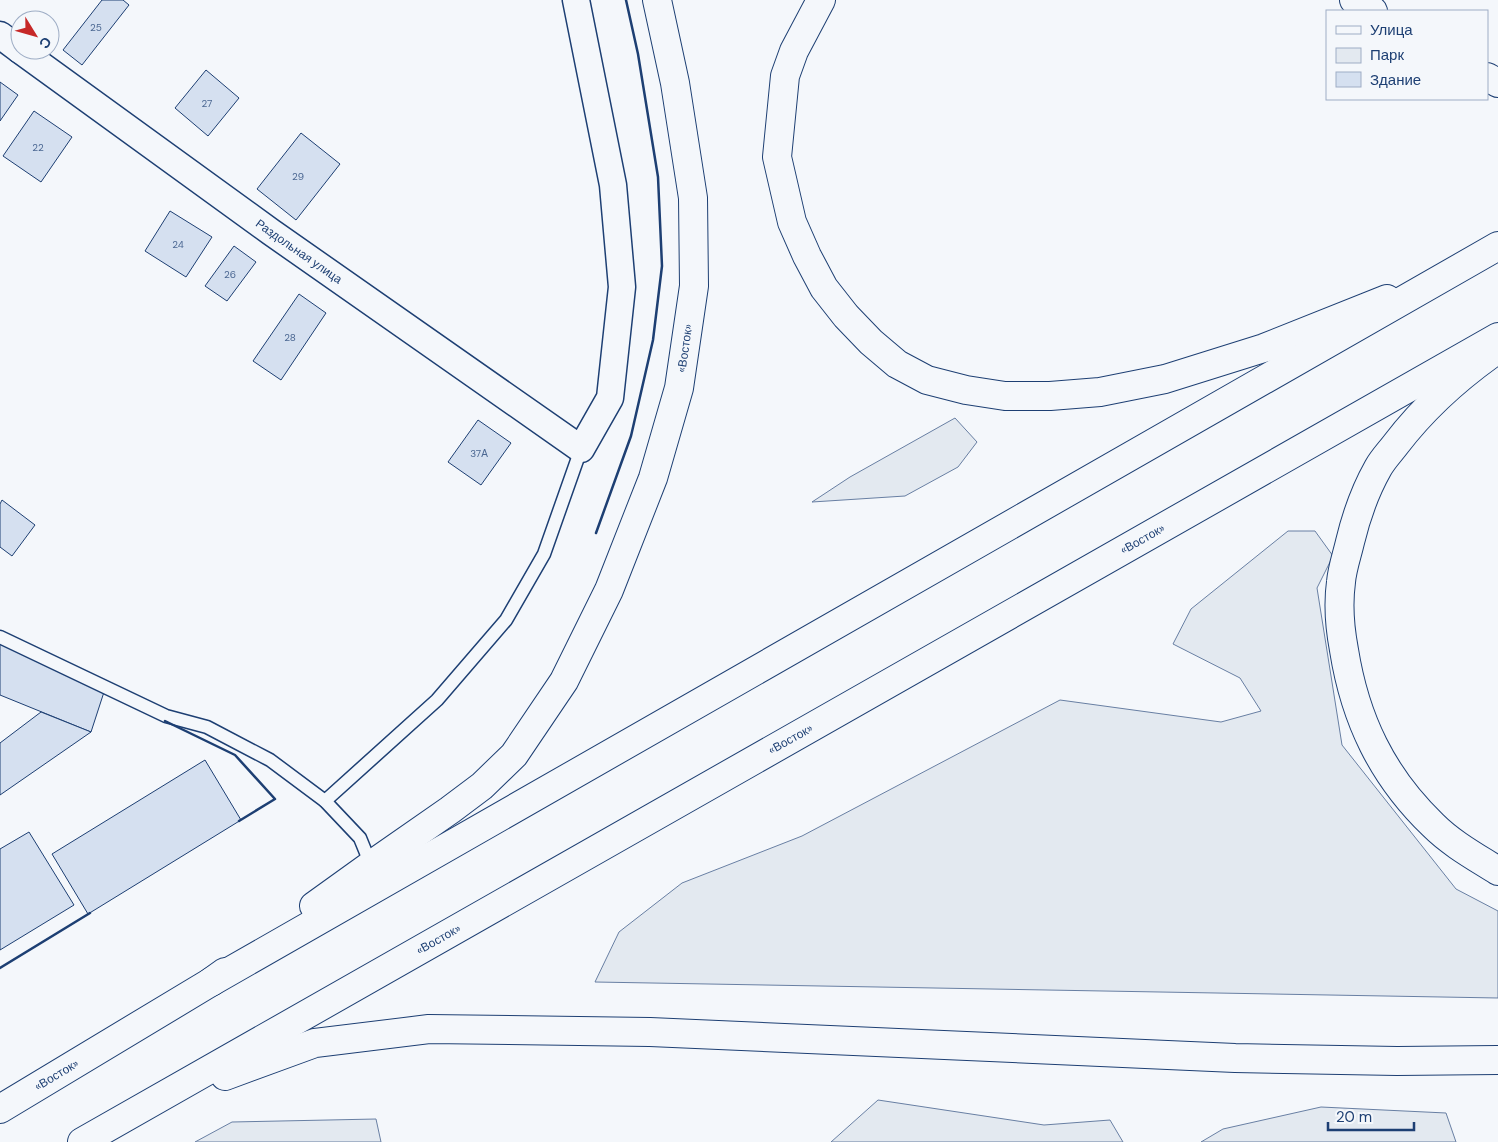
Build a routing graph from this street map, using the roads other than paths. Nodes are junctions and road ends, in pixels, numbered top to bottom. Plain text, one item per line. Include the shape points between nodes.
1 (576, 0) edge
2 (658, 0) edge
3 (821, 0) edge
4 (1354, 0) edge
5 (1371, 10) edge
6 (34, 60) edge
7 (1498, 245) edge
8 (1498, 337) edge
9 (1498, 349) edge
10 (581, 449) junction
11 (0, 638) edge
12 (325, 801) junction
13 (371, 864) junction
14 (1498, 871) edge
15 (211, 982) junction
16 (1498, 1060) edge
17 (147, 1106) junction
18 (0, 1109) edge
19 (82, 1142) edge

1 - 10 street via 613,185 622,287 610,398
2 - 13 main road, «Восток» via 676,83 693,198 694,286 679,388 653,478 609,590 564,681 514,755 482,786
3 - 7 main road via 794,50 785,76 777,157 792,222 824,288 846,316 897,364 927,380 1005,396 1050,396 1100,392 1164,379 1264,348 1377,304
4 - 5 main road
6 - 10 street, Раздольная улица via 271,232
7 - 15 main road
8 - 17 main road, «Восток»
9 - 14 main road via 1437,397 1379,467 1354,528 1341,583 1340,629 1358,711 1373,746 1390,773 1434,826 1458,846
10 - 12 lane via 544,554 506,620 437,700
11 - 12 lane via 166,716 207,727 270,760
12 - 13 lane via 360,838
13 - 15 main road, «Восток»
15 - 18 main road, «Восток»
16 - 17 main road via 1235,1058 650,1032 429,1028 314,1043
17 - 19 main road, «Восток»

